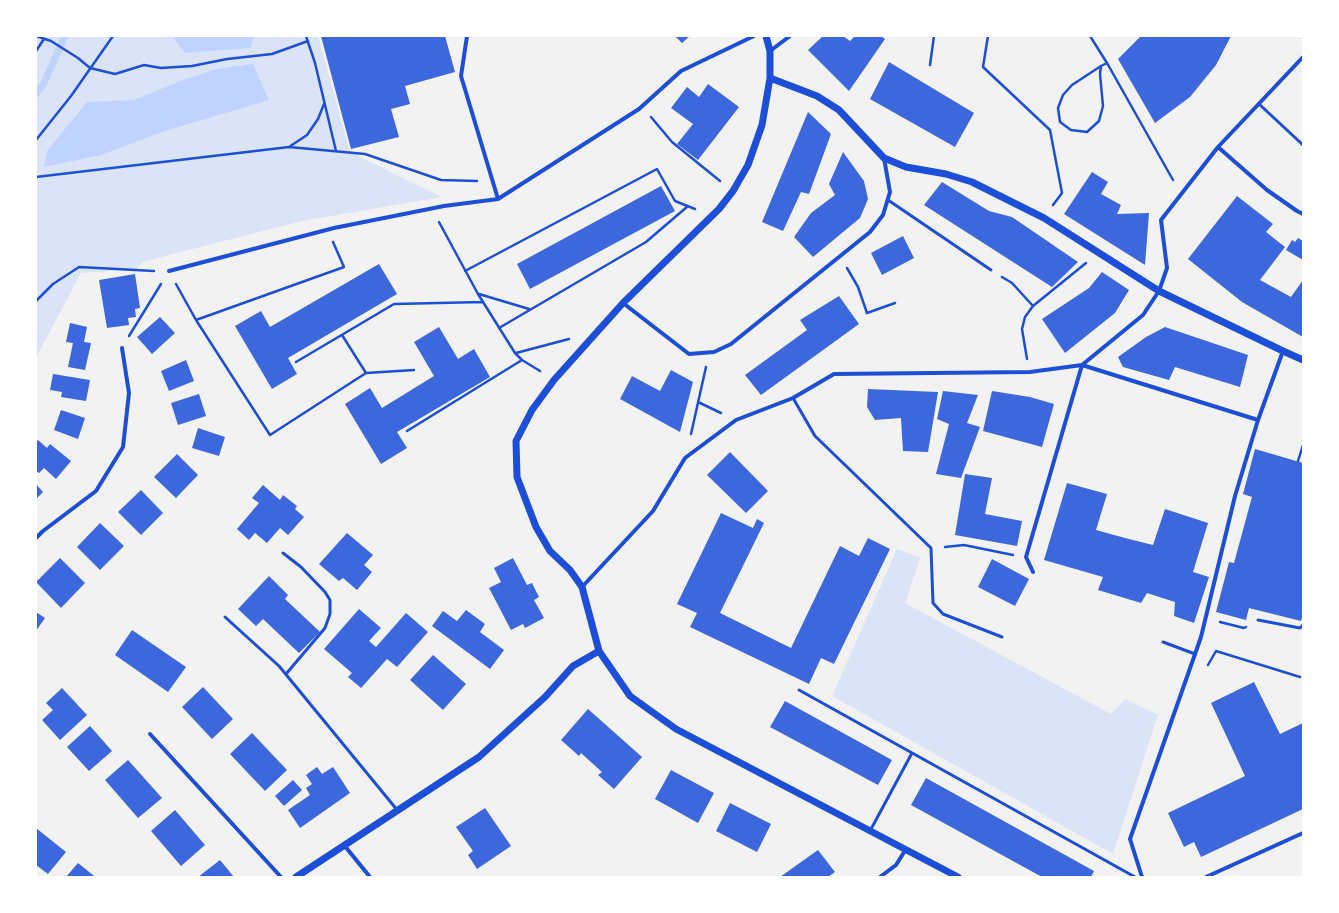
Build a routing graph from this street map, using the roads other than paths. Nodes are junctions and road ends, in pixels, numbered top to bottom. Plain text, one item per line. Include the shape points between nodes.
1 (467, 36) edge
2 (754, 36) edge
3 (766, 36) edge
4 (790, 36) edge
5 (770, 51) junction
6 (1303, 57) edge
7 (770, 78) junction
8 (1259, 104) junction
9 (1303, 145) edge
10 (1218, 147) junction
11 (884, 158) junction
12 (498, 199) junction
13 (888, 200) junction
14 (1303, 214) edge
15 (991, 270) road end
16 (168, 271) road end
17 (1159, 291) junction
18 (623, 303) junction
19 (122, 348) road end
20 (1283, 351) junction
21 (1303, 360) edge
22 (1082, 365) junction
23 (793, 398) junction
24 (1258, 420) junction
25 (36, 538) edge
26 (284, 553) dead end
27 (1033, 572) dead end
28 (582, 587) junction
29 (225, 617) dead end
30 (1258, 620) road end
31 (1303, 625) edge
32 (1002, 638) dead end
33 (1163, 642) dead end
34 (599, 651) junction
35 (1195, 654) junction
36 (286, 674) junction
37 (799, 690) dead end
38 (150, 734) dead end
39 (912, 753) junction
40 (398, 811) junction
41 (870, 831) junction
42 (1303, 833) edge
43 (344, 845) junction
44 (906, 849) junction
45 (281, 877) edge
46 (296, 877) edge
47 (370, 877) edge
48 (880, 877) edge
49 (958, 877) edge
50 (1135, 877) edge
51 (1142, 877) edge
52 (1206, 877) edge

1 - 12 street via 461,76
2 - 12 street via 681,71 642,106
3 - 5 street
4 - 5 street
5 - 7 street
6 - 8 street
7 - 11 street via 817,96 839,110
7 - 18 street via 762,125 748,166 733,191 713,215
8 - 9 lane
8 - 10 street
10 - 14 street via 1267,190
10 - 17 street via 1161,220 1167,268
11 - 13 street via 890,192
11 - 17 street via 906,167 946,174 972,182 1044,218
12 - 16 street via 328,229
13 - 15 lane
13 - 18 street via 883,215 870,232 731,344 714,352 689,354
17 - 20 street
17 - 22 street via 1143,315
18 - 28 street via 554,380 532,410 516,441 517,477 536,527 550,551 570,570
19 - 25 street via 128,393 123,447 96,491
20 - 21 street
20 - 24 street
22 - 23 street via 1030,372 834,374
22 - 24 street
22 - 27 street via 1026,558
23 - 28 street via 736,420 686,458 653,511
23 - 32 lane via 815,436 931,548 933,603 943,614
24 - 35 street via 1235,496
26 - 36 lane via 301,567 330,600 326,628
28 - 34 street
29 - 36 lane
30 - 31 lane via 1300,628
33 - 35 lane
34 - 40 street via 573,666 545,697 479,757
34 - 41 street via 630,696 676,729
35 - 51 street via 1130,839
36 - 40 lane
37 - 39 lane
38 - 45 street
39 - 41 lane
39 - 50 lane
40 - 43 street
41 - 44 street
42 - 52 street
43 - 46 street
43 - 47 street
44 - 48 street via 896,865
44 - 49 street

